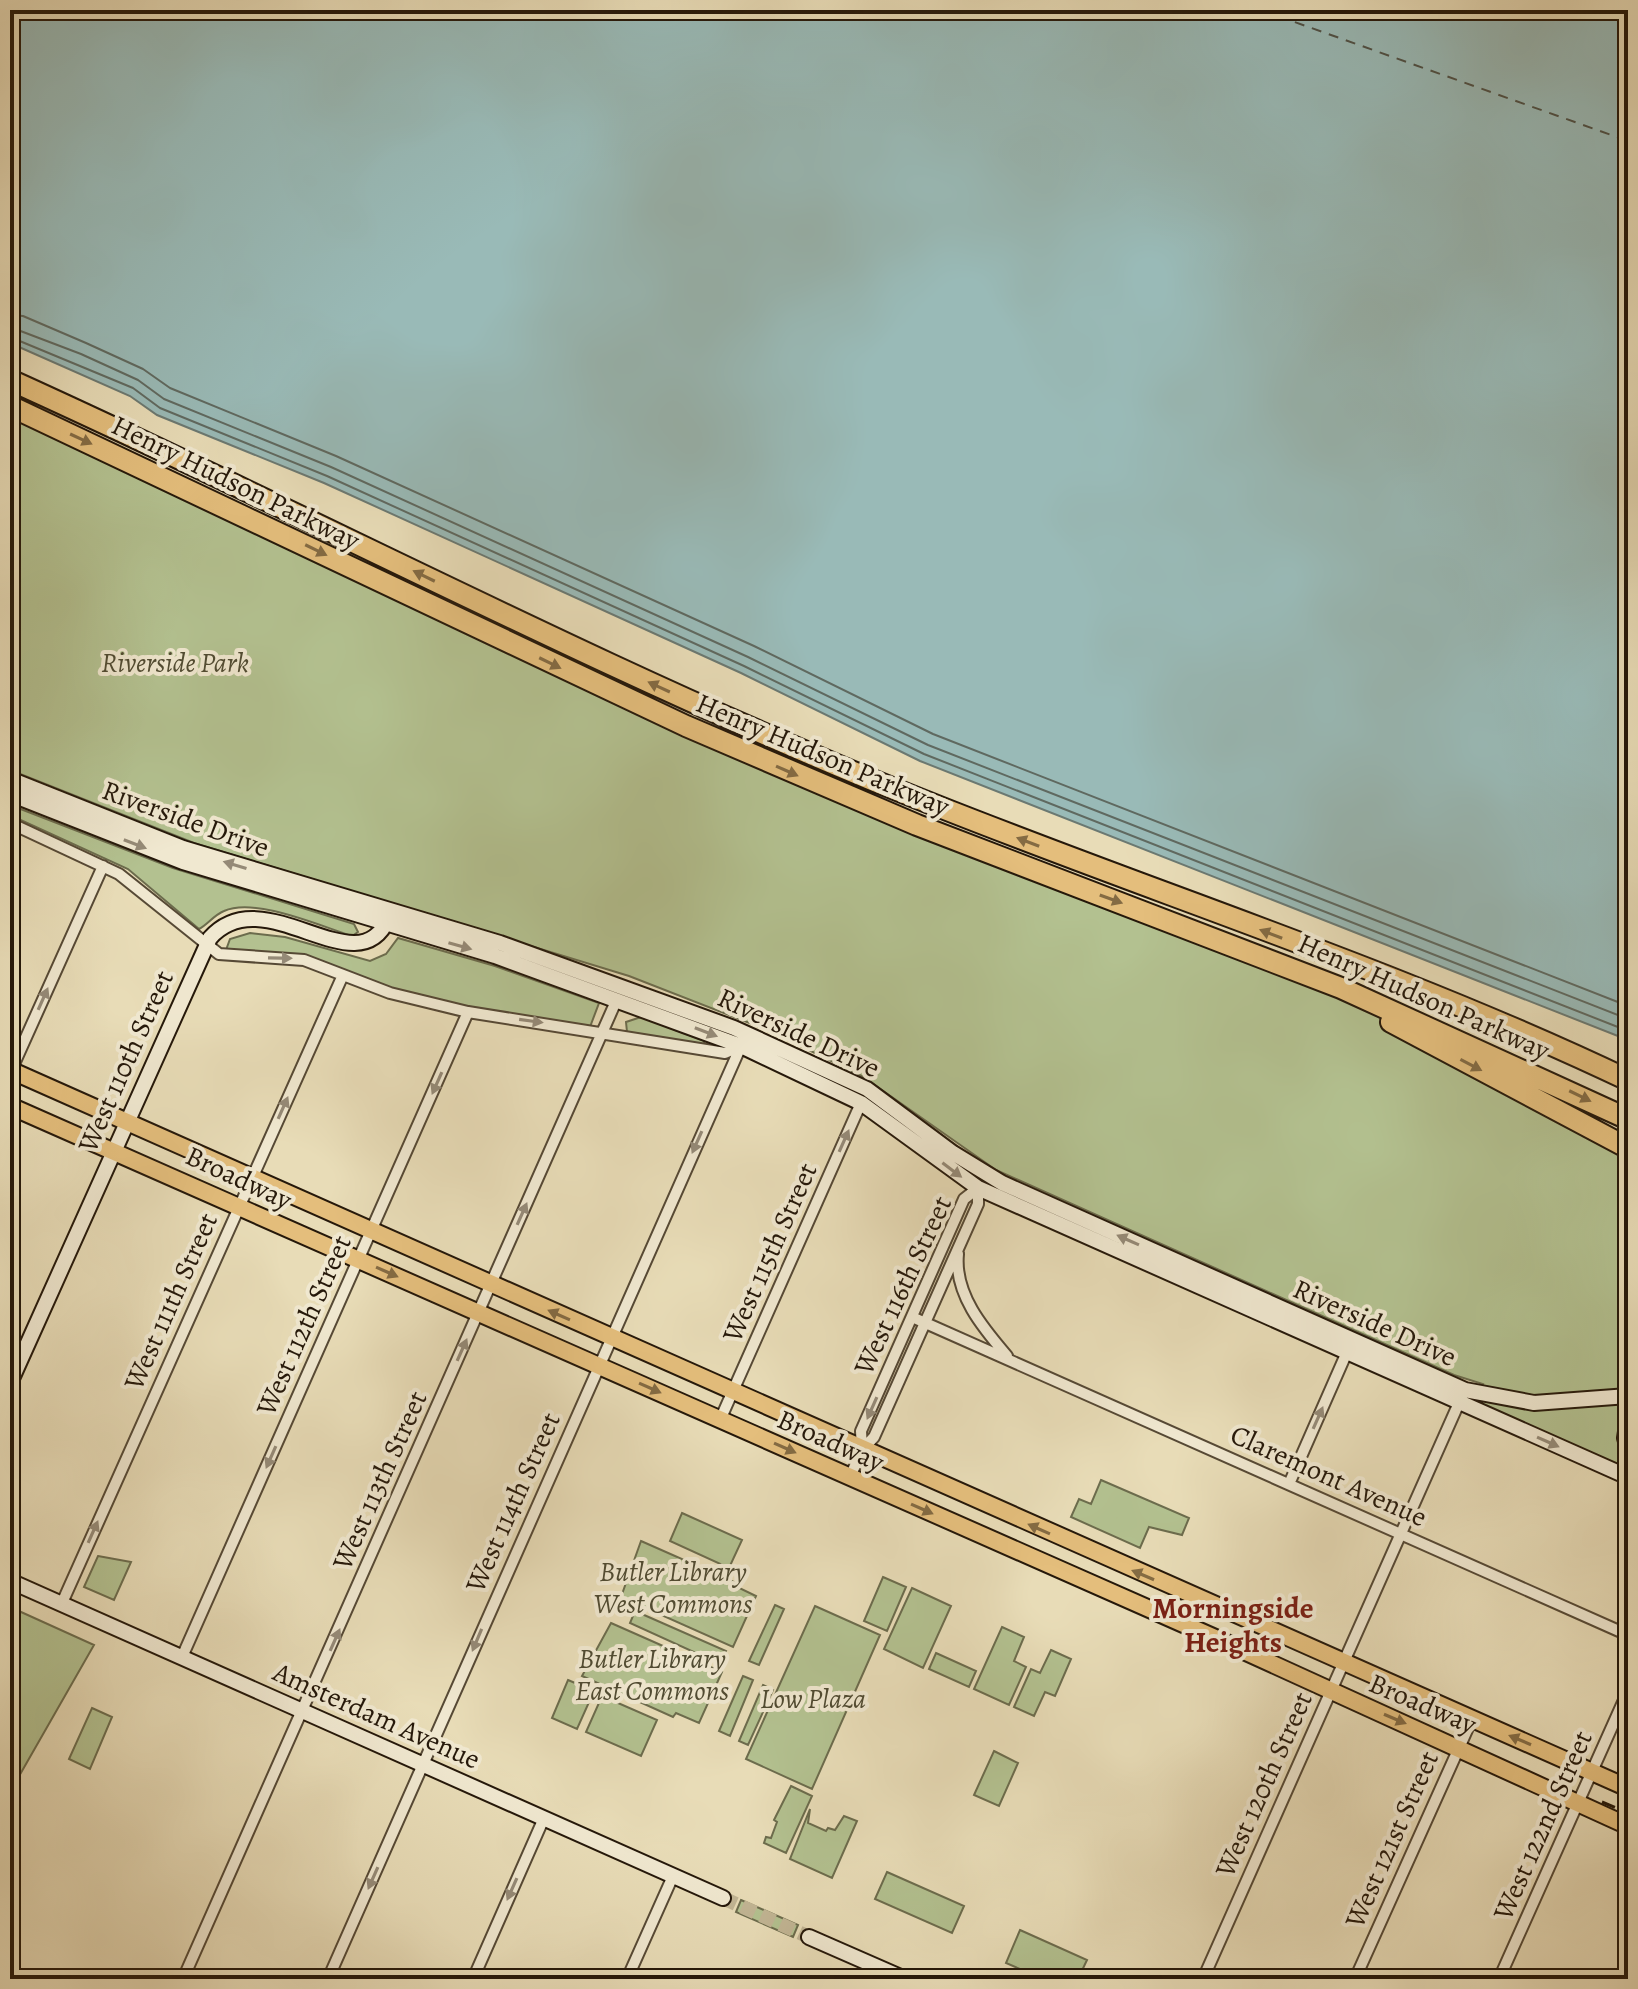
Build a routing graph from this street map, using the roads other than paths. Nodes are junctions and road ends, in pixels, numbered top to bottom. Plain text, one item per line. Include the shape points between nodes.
1 (10, 380) edge
2 (10, 406) edge
3 (10, 779) edge
4 (10, 794) edge
5 (10, 823) edge
6 (103, 866) junction
7 (388, 918) junction
8 (205, 946) junction
9 (1278, 962) junction
10 (343, 975) junction
11 (620, 992) junction
12 (468, 1012) junction
13 (604, 1034) junction
14 (744, 1039) junction
15 (10, 1071) edge
16 (1628, 1080) edge
17 (864, 1096) junction
18 (10, 1106) edge
19 (1628, 1119) edge
20 (127, 1122) junction
21 (1628, 1148) edge
22 (114, 1151) junction
23 (984, 1174) junction
24 (251, 1179) junction
25 (978, 1188) junction
26 (239, 1205) junction
27 (371, 1232) junction
28 (958, 1247) junction
29 (359, 1259) junction
30 (490, 1285) junction
31 (479, 1312) junction
32 (912, 1317) junction
33 (925, 1323) junction
34 (611, 1339) junction
35 (1347, 1352) junction
36 (1011, 1361) junction
37 (600, 1365) junction
38 (10, 1383) edge
39 (733, 1391) junction
40 (1462, 1396) junction
41 (1628, 1396) edge
42 (1628, 1419) edge
43 (720, 1420) junction
44 (1628, 1449) edge
45 (862, 1450) junction
46 (850, 1477) junction
47 (1628, 1477) edge
48 (1289, 1484) junction
49 (1400, 1533) junction
50 (1110, 1561) junction
51 (10, 1581) edge
52 (1099, 1587) junction
53 (62, 1603) junction
54 (1234, 1614) junction
55 (1628, 1635) edge
56 (1222, 1641) junction
57 (182, 1657) junction
58 (1343, 1663) junction
59 (1330, 1691) junction
60 (1628, 1691) edge
61 (303, 1711) junction
62 (1472, 1719) junction
63 (1459, 1747) junction
64 (424, 1765) junction
65 (1592, 1771) junction
66 (1628, 1788) edge
67 (1577, 1804) junction
68 (544, 1818) junction
69 (1628, 1826) edge
70 (673, 1876) junction
71 (723, 1898) tunnel mouth
72 (809, 1937) tunnel mouth
73 (183, 1979) edge
74 (328, 1979) edge
75 (473, 1979) edge
76 (627, 1979) edge
77 (905, 1979) edge
78 (1203, 1979) edge
79 (1355, 1979) edge
80 (1499, 1979) edge

16 -> 1 highway, Henry Hudson Parkway via 1468,1009 796,748
2 -> 9 highway, Henry Hudson Parkway via 746,753 938,833
7 -> 3 main road, Riverside Drive via 183,848
4 -> 7 main road, Riverside Drive via 183,862
5 - 6 street, Riverside Drive
6 - 8 street, Riverside Drive via 132,882
15 -> 6 street
7 - 8 main road, West 110th Street via 373,939 359,945 285,924 243,919 220,928
7 - 11 main road, Riverside Drive
8 -> 10 street, Riverside Drive via 232,957 304,960
8 - 20 main road, West 110th Street
9 -> 19 highway, Henry Hudson Parkway
9 -> 21 highway
10 - 12 street, Riverside Drive
24 -> 10 street, West 111th Street
11 - 13 street, West 113th Street
11 - 14 main road, Riverside Drive
12 -> 13 street, Riverside Drive
12 -> 27 street, West 112th Street
13 - 14 street, Riverside Drive via 725,1053
30 -> 13 street, West 113th Street
14 - 17 main road, Riverside Drive
14 -> 34 street, West 114th Street
15 - 20 main road, Broadway
17 - 23 main road, Riverside Drive
17 -> 25 main road, Riverside Drive
39 -> 17 street, West 115th Street
18 - 22 main road, Broadway
20 - 22 main road, West 110th Street
20 - 24 main road, Broadway
22 - 26 main road, Broadway
22 - 38 main road, West 110th Street
23 - 25 main road
40 -> 23 main road, Riverside Drive
24 - 26 street, West 111th Street
24 - 27 main road, Broadway
25 - 28 street, West 116th Street via 978,1204
25 - 32 street, West 116th Street via 964,1199
25 - 35 main road, Riverside Drive
26 - 29 main road, Broadway
53 -> 26 street, West 111th Street
27 - 29 street, West 112th Street
27 - 30 main road, Broadway
28 - 33 street, West 116th Street
28 - 36 street via 967,1300
29 -> 31 main road, Broadway
29 -> 57 street, West 112th Street
30 - 31 street, West 113th Street
34 -> 30 main road, Broadway
31 - 37 main road, Broadway
61 -> 31 street, West 113th Street
32 - 33 street, Claremont Avenue
32 -> 45 street, West 116th Street via 861,1431
33 - 36 street, Claremont Avenue
33 - 45 street, West 116th Street via 874,1437
34 - 37 street, West 114th Street
34 - 39 main road, Broadway
35 - 40 main road, Riverside Drive
48 -> 35 street
36 - 48 street, Claremont Avenue
37 -> 43 main road, Broadway
37 -> 64 street, West 114th Street
39 - 43 street, West 115th Street
39 - 45 main road, Broadway
40 - 41 main road, Riverside Drive via 1534,1403
40 -> 47 main road, Riverside Drive
40 - 49 street, West 120th Street
42 - 44 main road
43 -> 46 main road, Broadway
45 - 46 street, West 116th Street
50 -> 45 main road, Broadway
46 -> 52 main road, Broadway
48 - 49 street, Claremont Avenue
49 - 55 street, Claremont Avenue
49 - 58 street, West 120th Street
50 - 52 main road
54 -> 50 main road, Broadway
51 - 53 main road, Amsterdam Avenue
52 - 56 main road, Broadway
53 - 57 main road, Amsterdam Avenue
54 - 56 main road
54 - 58 main road, Broadway
56 - 59 main road, Broadway
57 - 61 main road, Amsterdam Avenue
58 - 59 street, West 120th Street
58 - 62 main road, Broadway
59 -> 63 main road, Broadway
59 - 78 street, West 120th Street
60 - 65 street, West 122nd Street
61 - 64 main road, Amsterdam Avenue
61 - 73 street, West 113th Street
62 - 63 street, West 121st Street
65 -> 62 main road, Broadway
63 - 67 main road, Broadway
63 - 79 street, West 121st Street
64 - 68 main road, Amsterdam Avenue
64 -> 74 street, West 114th Street
65 - 66 main road, Broadway
65 - 67 street, West 122nd Street
67 - 69 main road, Broadway
67 - 80 street, West 122nd Street
68 - 70 main road, Amsterdam Avenue
68 -> 75 street
70 - 71 main road, Amsterdam Avenue
70 - 76 street
72 - 77 main road

